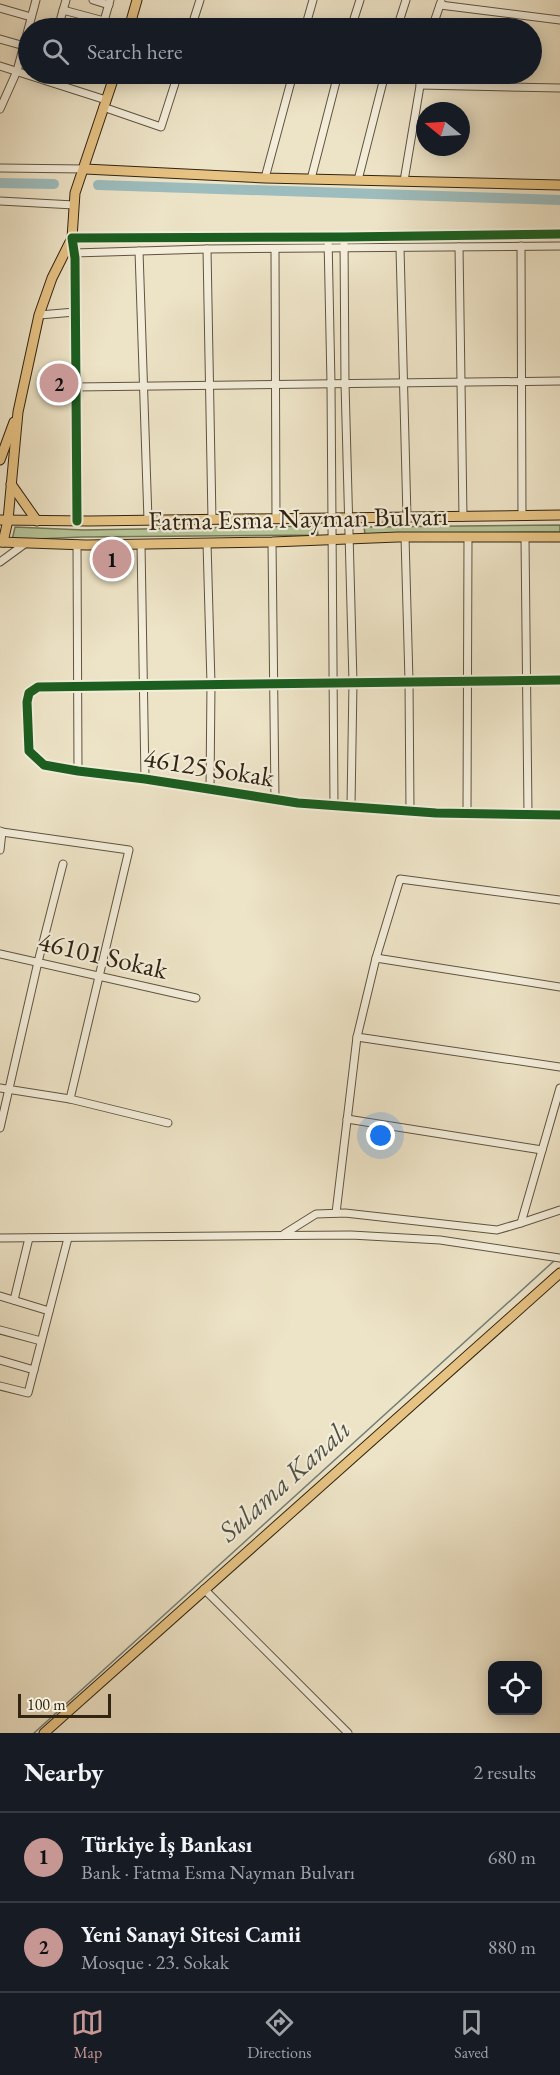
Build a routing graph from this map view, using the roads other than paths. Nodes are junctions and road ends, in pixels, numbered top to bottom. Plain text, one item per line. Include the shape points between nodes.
1 (36, 0) edge
2 (66, 0) edge
3 (93, 0) edge
4 (137, 0) edge
5 (200, 0) edge
6 (313, 0) edge
7 (360, 0) edge
8 (406, 0) edge
9 (441, 2) edge
10 (110, 3) edge
11 (0, 8) edge
12 (63, 10) junction
13 (31, 17) joint
14 (61, 18) edge
15 (84, 18) edge
16 (105, 18) edge
17 (132, 18) edge
18 (194, 18) edge
19 (308, 18) edge
20 (354, 18) edge
21 (401, 18) edge
22 (435, 18) edge
23 (560, 20) edge
24 (0, 39) edge
25 (18, 44) edge
26 (0, 66) edge
27 (17, 71) joint
28 (53, 84) edge
29 (110, 84) edge
30 (175, 84) edge
31 (290, 84) edge
32 (335, 84) edge
33 (382, 84) edge
34 (420, 85) joint
35 (560, 88) edge
36 (4, 93) edge
37 (105, 103) junction
38 (0, 109) edge
39 (0, 168) edge
40 (85, 169) junction
41 (265, 178) junction
42 (311, 179) junction
43 (358, 180) junction
44 (404, 181) junction
45 (560, 185) edge
46 (0, 201) edge
47 (74, 205) junction
48 (560, 234) edge
49 (328, 237) junction
50 (344, 237) junction
51 (72, 238) junction
52 (521, 246) junction
53 (560, 246) edge
54 (459, 247) junction
55 (400, 248) junction
56 (207, 249) junction
57 (275, 249) junction
58 (328, 249) junction
59 (344, 249) junction
60 (139, 251) junction
61 (74, 253) junction
62 (75, 312) junction
63 (39, 315) junction
64 (521, 381) junction
65 (560, 381) edge
66 (461, 382) junction
67 (345, 383) junction
68 (404, 383) junction
69 (275, 384) junction
70 (331, 384) junction
71 (209, 385) junction
72 (144, 386) junction
73 (75, 387) junction
74 (18, 412) junction
75 (0, 460) edge
76 (11, 484) junction
77 (522, 516) junction
78 (560, 516) edge
79 (348, 517) junction
80 (407, 517) junction
81 (463, 517) junction
82 (332, 518) junction
83 (276, 519) junction
84 (4, 520) edge
85 (148, 520) junction
86 (212, 520) junction
87 (37, 521) junction
88 (77, 521) junction
89 (405, 537) junction
90 (560, 537) edge
91 (468, 538) junction
92 (525, 538) junction
93 (350, 540) junction
94 (332, 541) junction
95 (272, 542) junction
96 (26, 543) junction
97 (207, 543) junction
98 (77, 544) junction
99 (141, 544) junction
100 (1, 545) edge
101 (0, 562) edge
102 (528, 679) junction
103 (560, 680) edge
104 (409, 681) junction
105 (466, 681) junction
106 (333, 682) junction
107 (353, 682) junction
108 (274, 683) junction
109 (211, 684) junction
110 (144, 685) junction
111 (78, 686) junction
112 (78, 771) junction
113 (145, 779) junction
114 (210, 790) junction
115 (275, 799) junction
116 (334, 805) junction
117 (351, 806) junction
118 (410, 811) junction
119 (467, 814) junction
120 (528, 814) junction
121 (560, 815) edge
122 (1, 832) edge
123 (0, 850) edge
124 (63, 864) dead end
125 (560, 900) edge
126 (0, 954) edge
127 (376, 958) junction
128 (38, 962) junction
129 (99, 976) junction
130 (560, 987) edge
131 (196, 998) dead end
132 (357, 1037) junction
133 (560, 1067) edge
134 (0, 1088) edge
135 (560, 1088) edge
136 (8, 1090) junction
137 (70, 1100) junction
138 (347, 1119) junction
139 (168, 1123) dead end
140 (0, 1128) edge
141 (542, 1150) junction
142 (560, 1210) edge
143 (336, 1213) junction
144 (521, 1223) junction
145 (282, 1235) junction
146 (0, 1238) edge
147 (29, 1238) junction
148 (68, 1238) junction
149 (557, 1258) edge
150 (560, 1273) edge
151 (0, 1296) edge
152 (14, 1300) junction
153 (49, 1311) junction
154 (0, 1330) edge
155 (41, 1341) junction
156 (0, 1360) edge
157 (34, 1370) junction
158 (0, 1386) edge
159 (204, 1589) junction
160 (44, 1733) edge
161 (348, 1733) edge

1 - 13 street
2 - 12 street
3 - 10 street
4 - 17 main road
5 - 18 street
6 - 19 street
7 - 20 street
8 - 21 street
9 - 22 street
9 - 23 street
10 - 16 street
11 - 13 street
12 - 14 street
12 - 15 street
24 - 25 street
26 - 27 street
27 - 36 street
28 - 37 street
29 - 37 main road
30 - 37 street via 161,127
31 - 41 street
32 - 42 street
33 - 43 street
34 - 35 street
34 - 44 street
36 - 38 street
37 - 40 main road
39 - 40 street
40 - 41 main road
40 - 47 main road
41 - 42 main road
42 - 43 main road
43 - 44 main road
44 - 45 main road
46 - 47 street
47 - 51 main road
48 - 50 street
49 - 50 street
49 - 51 street
49 - 58 street
50 - 59 street
51 - 61 street
51 - 63 main road
52 - 53 street
52 - 54 street
52 - 64 street
54 - 55 street
54 - 66 street
55 - 59 street
55 - 68 street
56 - 57 street
56 - 60 street
56 - 71 street
57 - 58 street
57 - 69 street
58 - 59 street
58 - 70 street
59 - 67 street
60 - 61 street
60 - 72 street
61 - 62 street
62 - 63 street
62 - 73 street
63 - 74 main road
64 - 65 street
64 - 66 street
64 - 77 street
66 - 68 street
66 - 81 street
67 - 68 street
67 - 70 street
67 - 79 street
68 - 80 street
69 - 70 street
69 - 71 street
69 - 83 street
70 - 82 street
71 - 72 street
71 - 86 street
72 - 73 street
72 - 85 street
73 - 88 street
74 - 75 main road
74 - 76 main road
76 - 84 main road
76 - 87 main road
77 - 78 main road, Fatma Esma Nayman Bulvarı
77 - 81 main road, Fatma Esma Nayman Bulvarı
79 - 80 main road, Fatma Esma Nayman Bulvarı
79 - 82 main road, Fatma Esma Nayman Bulvarı
79 - 93 street
80 - 81 main road, Fatma Esma Nayman Bulvarı
82 - 83 main road, Fatma Esma Nayman Bulvarı
82 - 94 street
83 - 86 main road, Fatma Esma Nayman Bulvarı
84 - 87 main road, Fatma Esma Nayman Bulvarı
84 - 100 main road
85 - 86 main road, Fatma Esma Nayman Bulvarı
85 - 88 main road, Fatma Esma Nayman Bulvarı
87 - 88 main road, Fatma Esma Nayman Bulvarı
89 - 91 main road, Fatma Esma Nayman Bulvarı
89 - 93 main road, Fatma Esma Nayman Bulvarı
89 - 104 street
90 - 92 main road, Fatma Esma Nayman Bulvarı
91 - 92 main road, Fatma Esma Nayman Bulvarı
91 - 105 street
92 - 102 street
93 - 94 main road, Fatma Esma Nayman Bulvarı
93 - 107 street
94 - 95 main road, Fatma Esma Nayman Bulvarı
94 - 106 street
95 - 97 main road, Fatma Esma Nayman Bulvarı
95 - 108 street
96 - 98 main road, Fatma Esma Nayman Bulvarı
96 - 100 main road, Fatma Esma Nayman Bulvarı
96 - 101 street
97 - 99 main road, Fatma Esma Nayman Bulvarı
97 - 109 street
98 - 99 main road, Fatma Esma Nayman Bulvarı
98 - 111 street
99 - 110 street
102 - 103 street
102 - 105 street
102 - 120 street
104 - 105 street
104 - 107 street
104 - 118 street
105 - 119 street
106 - 107 street
106 - 108 street
106 - 116 street
107 - 117 street
108 - 109 street
108 - 115 street
109 - 110 street
109 - 114 street
110 - 111 street
110 - 113 street
111 - 112 street
111 - 112 street, 46125 Sokak via 38,687 29,693 27,702 29,751 44,765
112 - 113 street, 46125 Sokak
113 - 114 street, 46125 Sokak
114 - 115 street, 46125 Sokak
115 - 116 street, 46125 Sokak
116 - 117 street, 46125 Sokak
117 - 118 street
118 - 119 street
119 - 120 street
120 - 121 street
122 - 123 street
122 - 129 street via 129,850
124 - 128 street
125 - 127 street via 400,879
126 - 128 street, 46101 Sokak
127 - 130 street
127 - 132 street
128 - 129 street, 46101 Sokak
128 - 136 street
129 - 131 street, 46101 Sokak
129 - 137 street
132 - 133 street
132 - 138 street
134 - 136 street
135 - 141 street
136 - 137 street
136 - 140 street
137 - 139 street
138 - 141 street
138 - 143 street
141 - 144 street
142 - 144 street
143 - 144 street via 496,1230
143 - 145 street via 316,1214
145 - 148 street
145 - 149 street via 440,1240
146 - 147 street
147 - 148 street
147 - 152 street
148 - 153 street
150 - 159 main road
151 - 152 street
152 - 153 street
153 - 155 street
154 - 155 street
155 - 157 street
156 - 157 street
157 - 158 street via 27,1393
159 - 160 main road
159 - 161 street

